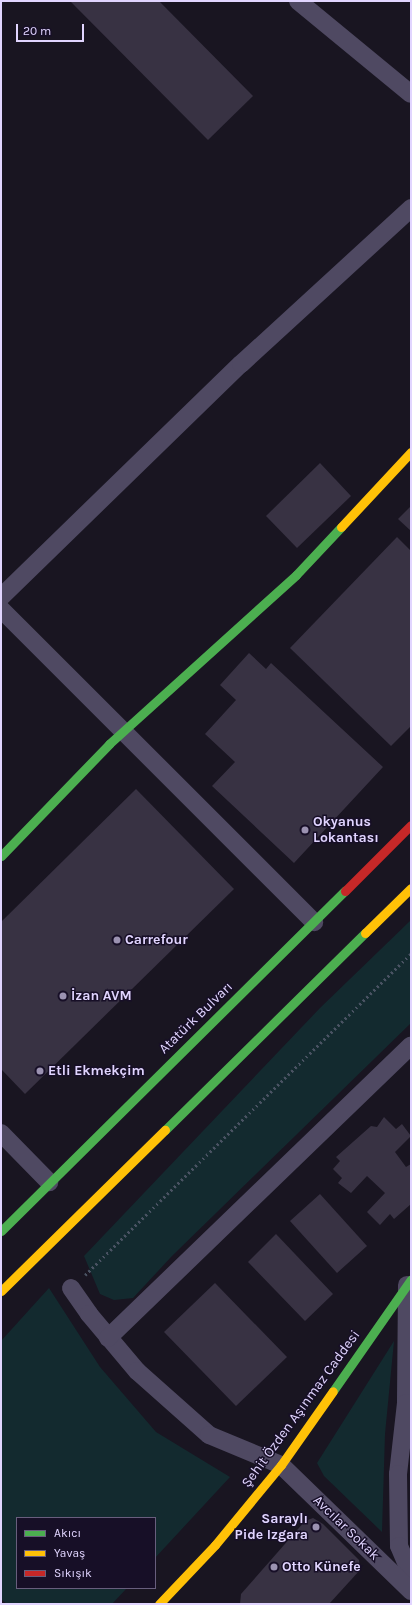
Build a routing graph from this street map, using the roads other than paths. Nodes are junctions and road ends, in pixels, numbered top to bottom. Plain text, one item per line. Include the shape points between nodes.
1 (298, 1) edge
2 (411, 94) edge
3 (411, 208) edge
4 (411, 452) edge
5 (1, 597) edge
6 (1, 610) edge
7 (123, 731) junction
8 (411, 825) edge
9 (1, 856) edge
10 (411, 888) edge
11 (314, 922) junction
12 (411, 1045) edge
13 (1, 1133) edge
14 (49, 1182) junction
15 (1, 1231) edge
16 (409, 1282) edge
17 (71, 1288) road end
18 (1, 1291) edge
19 (108, 1338) junction
20 (409, 1403) edge
21 (281, 1465) junction
22 (411, 1574) edge
23 (411, 1591) edge
24 (159, 1604) edge

1 - 2 street
3 - 5 street via 241,364
4 - 7 main road via 296,575
6 - 7 street
7 - 9 main road
7 - 11 street
8 - 11 main road, Atatürk Bulvarı
10 - 18 main road
11 - 14 main road, Atatürk Bulvarı
12 - 19 street
13 - 14 street
14 - 15 main road, Atatürk Bulvarı
16 - 20 street
16 - 21 main road, Şehit Özden Aşınmaz Caddesi
17 - 19 street
19 - 21 street via 137,1371 209,1435
20 - 22 street via 398,1474 399,1546
21 - 23 street, Avcılar Sokak
21 - 24 main road, Şehit Özden Aşınmaz Caddesi via 215,1545

